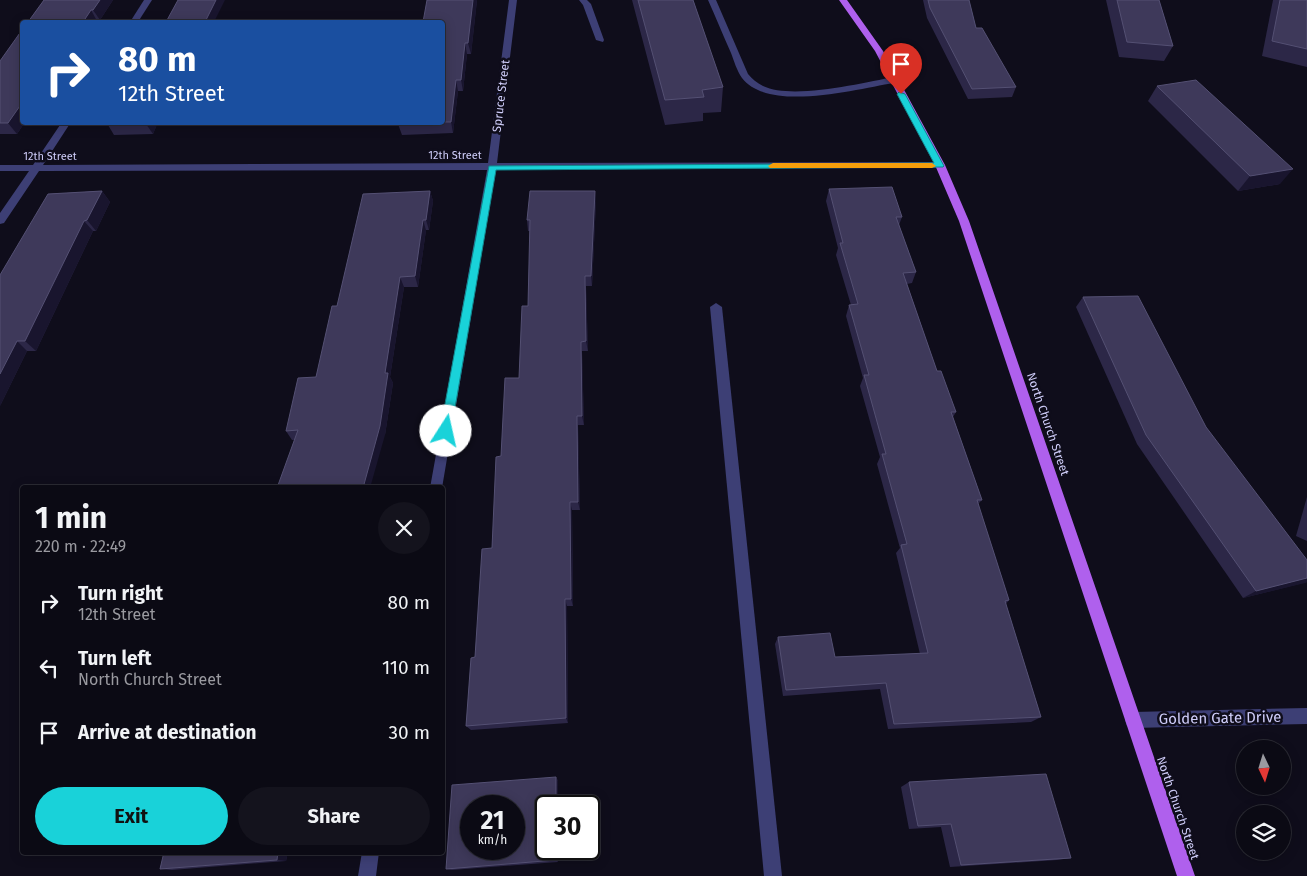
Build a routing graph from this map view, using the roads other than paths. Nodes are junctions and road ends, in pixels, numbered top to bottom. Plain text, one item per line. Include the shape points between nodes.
1 (148, 0) edge
2 (513, 0) edge
3 (583, 0) edge
4 (712, 0) edge
5 (843, 0) edge
6 (135, 20) edge
7 (600, 40) dead end
8 (894, 80) junction
9 (66, 125) edge
10 (940, 166) junction
11 (0, 168) edge
12 (37, 168) junction
13 (492, 168) junction
14 (0, 221) edge
15 (716, 307) dead end
16 (437, 485) edge
17 (1307, 716) edge
18 (1133, 720) junction
19 (370, 855) edge
20 (367, 876) edge
21 (773, 876) edge
22 (1186, 876) edge

1 - 6 street
2 - 13 street, Spruce Street
3 - 7 street
4 - 8 street via 744,74 763,90 785,94
5 - 8 main road, North Church Street via 879,51
8 - 10 main road, North Church Street
9 - 12 street
10 - 13 street, 12th Street
10 - 18 main road, North Church Street via 964,221
11 - 12 street, 12th Street
12 - 13 street, 12th Street
12 - 14 street
13 - 16 street, Spruce Street
15 - 21 street
17 - 18 street, Golden Gate Drive
18 - 22 main road, North Church Street
19 - 20 street

